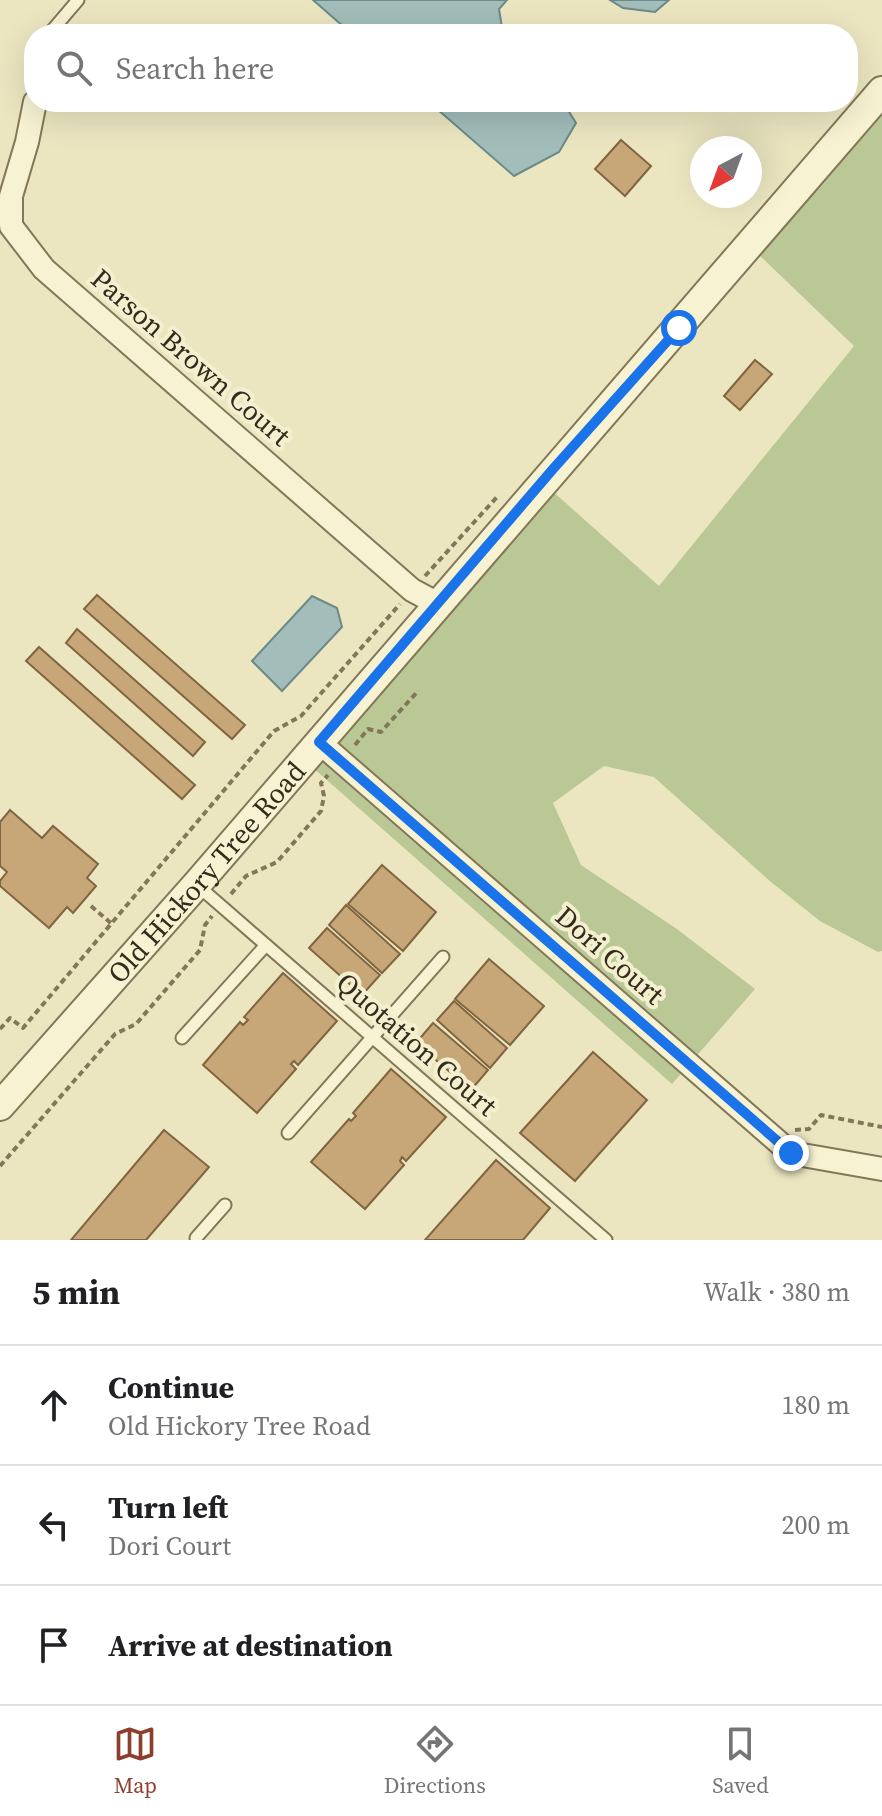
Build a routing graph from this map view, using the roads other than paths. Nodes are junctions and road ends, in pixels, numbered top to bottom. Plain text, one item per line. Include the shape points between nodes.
1 (78, 0) edge
2 (58, 24) edge
3 (879, 102) edge
4 (33, 112) edge
5 (438, 604) junction
6 (319, 742) junction
7 (197, 884) junction
8 (266, 945) junction
9 (443, 957) dead end
10 (182, 1038) dead end
11 (374, 1038) junction
12 (0, 1106) edge
13 (288, 1133) dead end
14 (882, 1169) edge
15 (225, 1205) dead end
16 (196, 1239) edge
17 (606, 1240) edge

1 - 2 lane
3 - 5 street, Old Hickory Tree Road
4 - 5 street, Parson Brown Court via 11,196 11,226 44,269 412,590
5 - 6 street, Old Hickory Tree Road
6 - 7 street, Old Hickory Tree Road
6 - 14 street, Dori Court via 791,1153
7 - 8 lane, Quotation Court
7 - 12 street, Old Hickory Tree Road
8 - 10 lane
8 - 11 lane, Quotation Court
9 - 11 lane
11 - 13 lane
11 - 17 lane, Quotation Court
15 - 16 lane

